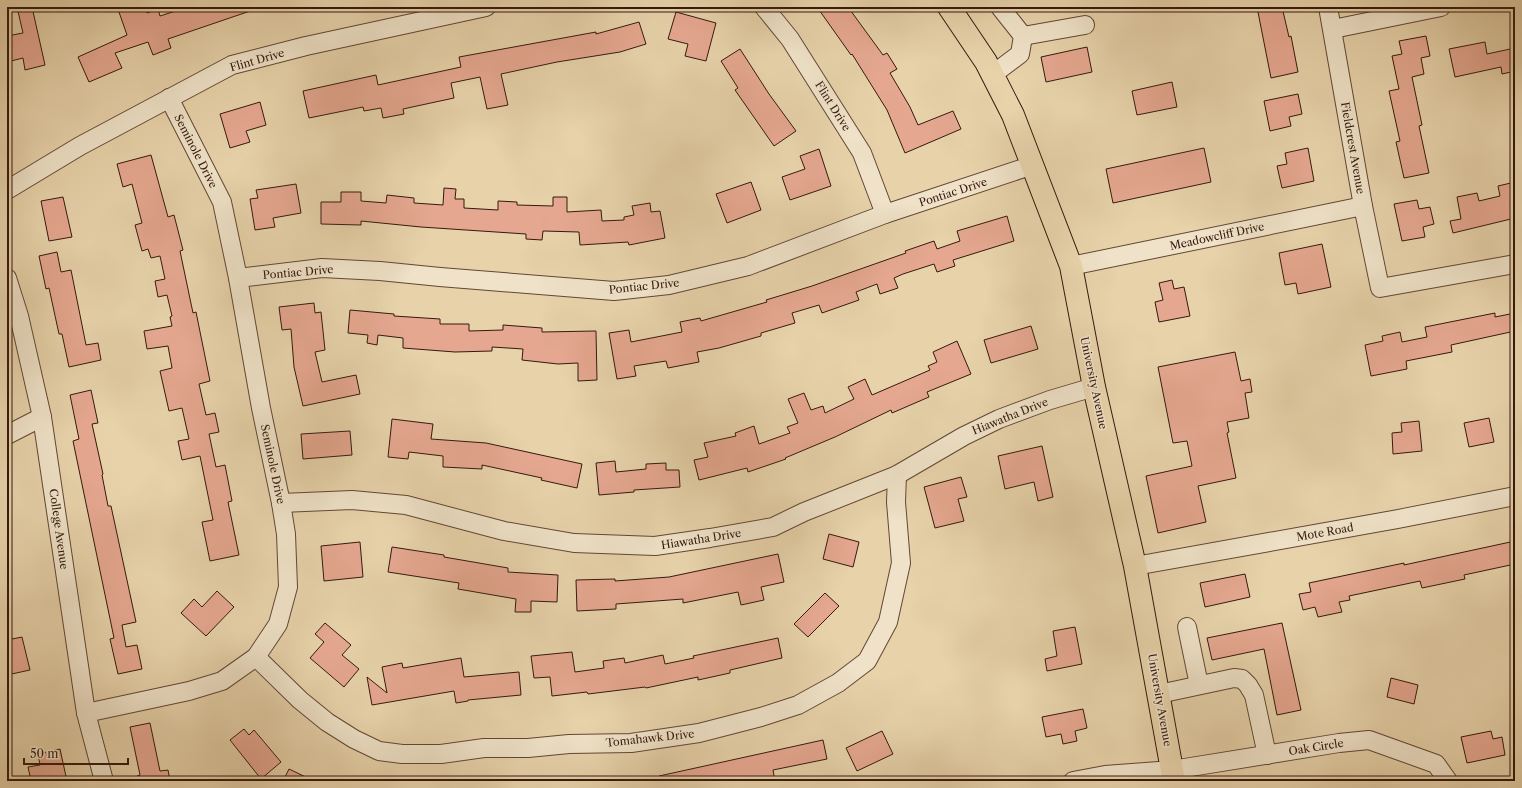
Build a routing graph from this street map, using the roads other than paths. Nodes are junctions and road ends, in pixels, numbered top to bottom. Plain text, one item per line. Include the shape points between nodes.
1 (486, 7) edge
2 (764, 7) edge
3 (949, 7) edge
4 (1000, 7) edge
5 (1328, 7) edge
6 (1441, 7) edge
7 (1085, 25) dead end
8 (1333, 29) junction
9 (1023, 36) junction
10 (992, 75) junction
11 (169, 98) junction
12 (1033, 165) junction
13 (7, 190) edge
14 (1363, 206) junction
15 (885, 214) junction
16 (1515, 264) edge
17 (1071, 266) junction
18 (7, 278) edge
19 (238, 278) junction
20 (1094, 387) junction
21 (42, 417) junction
22 (7, 435) edge
23 (896, 475) junction
24 (1515, 496) edge
25 (281, 503) junction
26 (1135, 566) junction
27 (1187, 627) dead end
28 (256, 657) junction
29 (1199, 685) junction
30 (1158, 694) junction
31 (86, 713) junction
32 (1267, 755) junction
33 (1173, 776) edge
34 (104, 781) edge
35 (1072, 781) edge
36 (1448, 781) edge

1 - 11 street, Flint Drive via 306,46 232,65
2 - 15 street, Flint Drive via 790,39 862,153
3 - 10 main road, University Avenue
4 - 9 street
5 - 8 street, Fieldcrest Avenue
6 - 8 street
7 - 9 street
8 - 14 street, Fieldcrest Avenue
9 - 10 street via 1020,54
10 - 12 main road, University Avenue via 1013,116
11 - 13 street, Flint Drive via 80,146
11 - 19 street, Seminole Drive via 222,202
12 - 15 street, Pontiac Drive
12 - 17 main road, University Avenue
14 - 16 street, Fieldcrest Avenue via 1380,288
14 - 17 street, Meadowcliff Drive
15 - 19 street, Pontiac Drive via 748,266 669,286 614,291 322,268
17 - 20 main road, University Avenue
18 - 21 street, College Avenue via 19,316
19 - 25 street, Seminole Drive
20 - 23 street, Hiawatha Drive via 999,419
20 - 26 main road, University Avenue
21 - 22 street
21 - 31 street, College Avenue
23 - 25 street, Hiawatha Drive via 773,527 655,546 574,543 504,531 406,505 352,500
23 - 28 street, Tomahawk Drive via 901,563 888,622 868,661 798,705 761,717 699,733 631,742 484,748 441,754 402,754 379,751 327,722 300,700
24 - 26 street, Mote Road
25 - 28 street, Seminole Drive via 286,534 288,587 278,624
26 - 30 main road, University Avenue
27 - 29 street
28 - 31 street, Seminole Drive via 222,681 189,691
29 - 30 street
29 - 32 street via 1234,678 1242,679 1248,685 1254,695
30 - 33 main road, University Avenue
31 - 34 street, College Avenue
32 - 33 street, Oak Circle
32 - 36 street, Oak Circle via 1370,740 1436,764
33 - 35 street, Oak Circle via 1105,775

